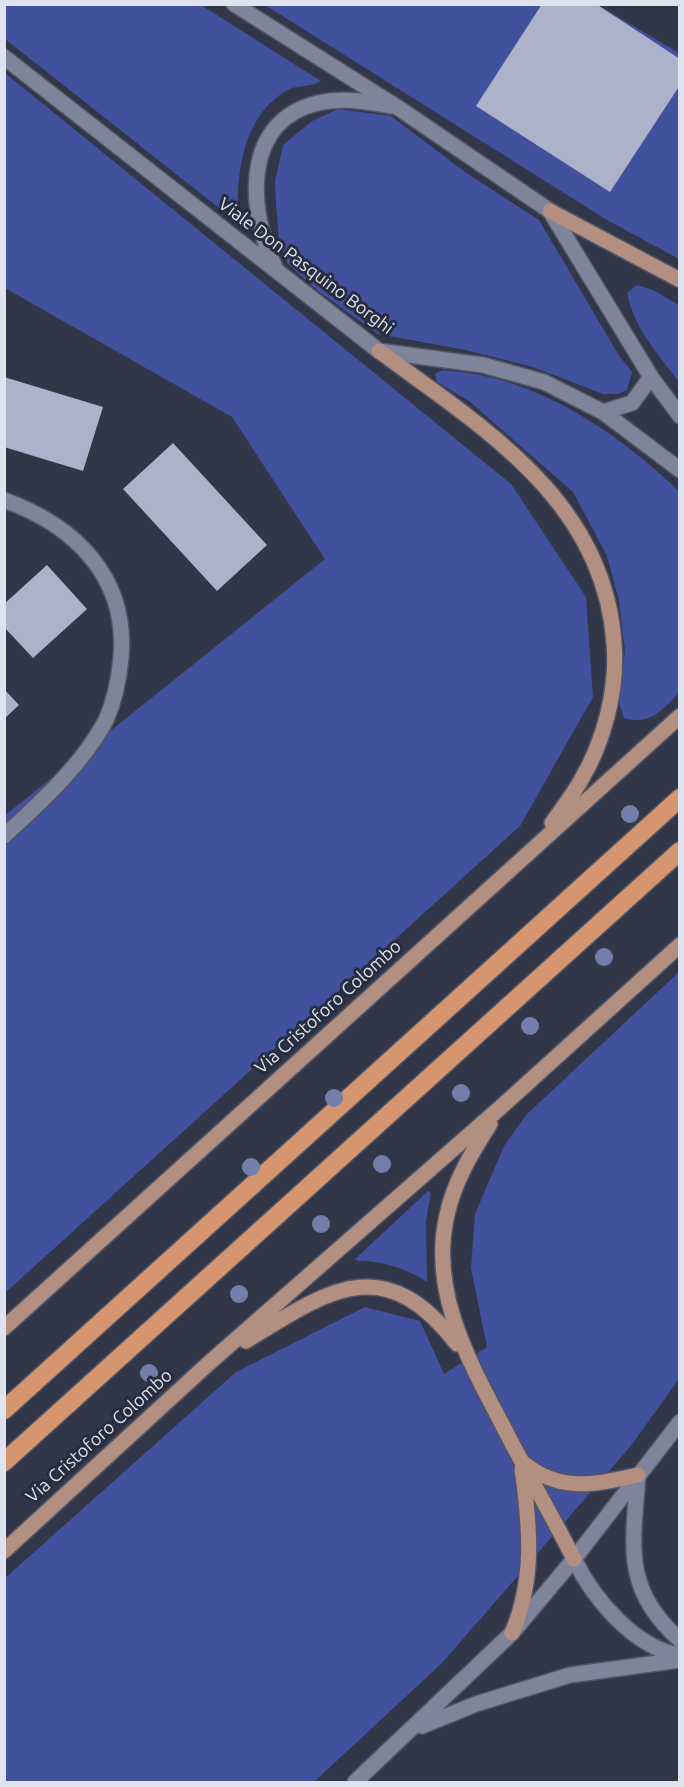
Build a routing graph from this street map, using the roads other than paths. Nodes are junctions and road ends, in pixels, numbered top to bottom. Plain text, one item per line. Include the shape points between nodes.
1 (234, 4) edge
2 (4, 57) edge
3 (397, 107) junction
4 (550, 211) junction
5 (278, 272) junction
6 (680, 280) edge
7 (379, 351) junction
8 (651, 377) junction
9 (603, 412) junction
10 (680, 416) edge
11 (680, 470) edge
12 (4, 500) edge
13 (680, 716) edge
14 (680, 798) edge
15 (4, 836) edge
16 (540, 842) junction
17 (680, 851) edge
18 (680, 945) edge
19 (501, 1107) junction
20 (4, 1328) edge
21 (465, 1353) junction
22 (209, 1363) junction
23 (4, 1410) edge
24 (680, 1422) edge
25 (520, 1460) junction
26 (4, 1462) edge
27 (638, 1475) junction
28 (4, 1551) edge
29 (574, 1559) junction
30 (512, 1633) junction
31 (680, 1640) edge
32 (680, 1654) edge
33 (680, 1660) edge
34 (413, 1730) junction
35 (355, 1782) edge

1 - 3 street
2 - 5 street, Viale Don Pasquino Borghi
3 - 4 street
3 - 5 street via 350,100 319,103 298,110 272,133 258,164 256,200 262,240
4 - 6 main road
4 - 8 street
5 - 7 street, Viale Don Pasquino Borghi
7 - 9 street, Viale Don Pasquino Borghi via 483,365 519,374 556,387
7 - 16 main road via 482,428 540,482 576,525 603,578 615,650 609,704 580,781
8 - 9 street via 632,403
8 - 10 street
9 - 11 street, Viale Don Pasquino Borghi
12 - 15 street via 54,524 88,553 104,574 117,602 122,638 116,691 98,734
13 - 16 main road, Via Cristoforo Colombo
14 - 23 highway
16 - 20 main road, Via Cristoforo Colombo
17 - 26 highway
18 - 19 main road, Via Cristoforo Colombo
19 - 21 main road via 463,1171 447,1216 444,1274
19 - 22 main road, Via Cristoforo Colombo
21 - 22 main road via 421,1305 396,1292 362,1287 318,1298
21 - 25 main road
22 - 28 main road, Via Cristoforo Colombo
24 - 27 street
25 - 27 main road via 537,1474 567,1485
25 - 29 main road
25 - 30 main road via 529,1558 525,1599
27 - 29 street
27 - 31 street via 634,1544 638,1582 657,1618
29 - 30 street
29 - 32 street via 589,1585 631,1630 655,1648
30 - 34 street
33 - 34 street via 622,1665 556,1678
34 - 35 street

